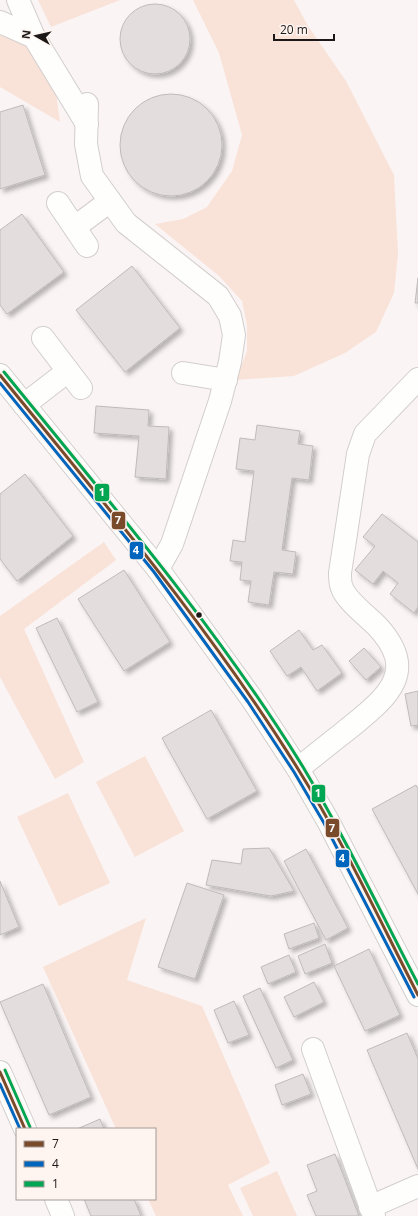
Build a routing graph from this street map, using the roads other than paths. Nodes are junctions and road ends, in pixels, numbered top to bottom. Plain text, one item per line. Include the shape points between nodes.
1 (18, 0) edge
2 (0, 22) edge
3 (34, 37) junction
4 (110, 201) junction
5 (58, 203) dead end
6 (75, 227) junction
7 (88, 246) dead end
8 (43, 338) dead end
9 (68, 371) junction
10 (183, 373) dead end
11 (0, 375) edge
12 (418, 379) edge
13 (226, 380) junction
14 (81, 388) dead end
15 (24, 405) junction
16 (158, 569) junction
17 (298, 769) junction
18 (418, 995) edge
19 (313, 1049) dead end
20 (0, 1072) edge
21 (25, 1128) edge
22 (418, 1186) edge
23 (372, 1211) edge

1 - 3 street
2 - 3 street
3 - 4 street via 87,114 86,144 92,176
4 - 6 street
4 - 13 street via 126,223 218,296 230,316 234,336
5 - 6 street
6 - 7 street
8 - 9 street
9 - 14 street
9 - 15 street
10 - 13 street
11 - 15 street
12 - 17 street via 365,434 358,454 340,573 342,589 348,598 393,642 400,669 394,687 374,707
13 - 16 street via 172,544
15 - 16 street
16 - 17 street via 252,699
17 - 18 street via 328,821
19 - 23 street
20 - 21 street
22 - 23 street

